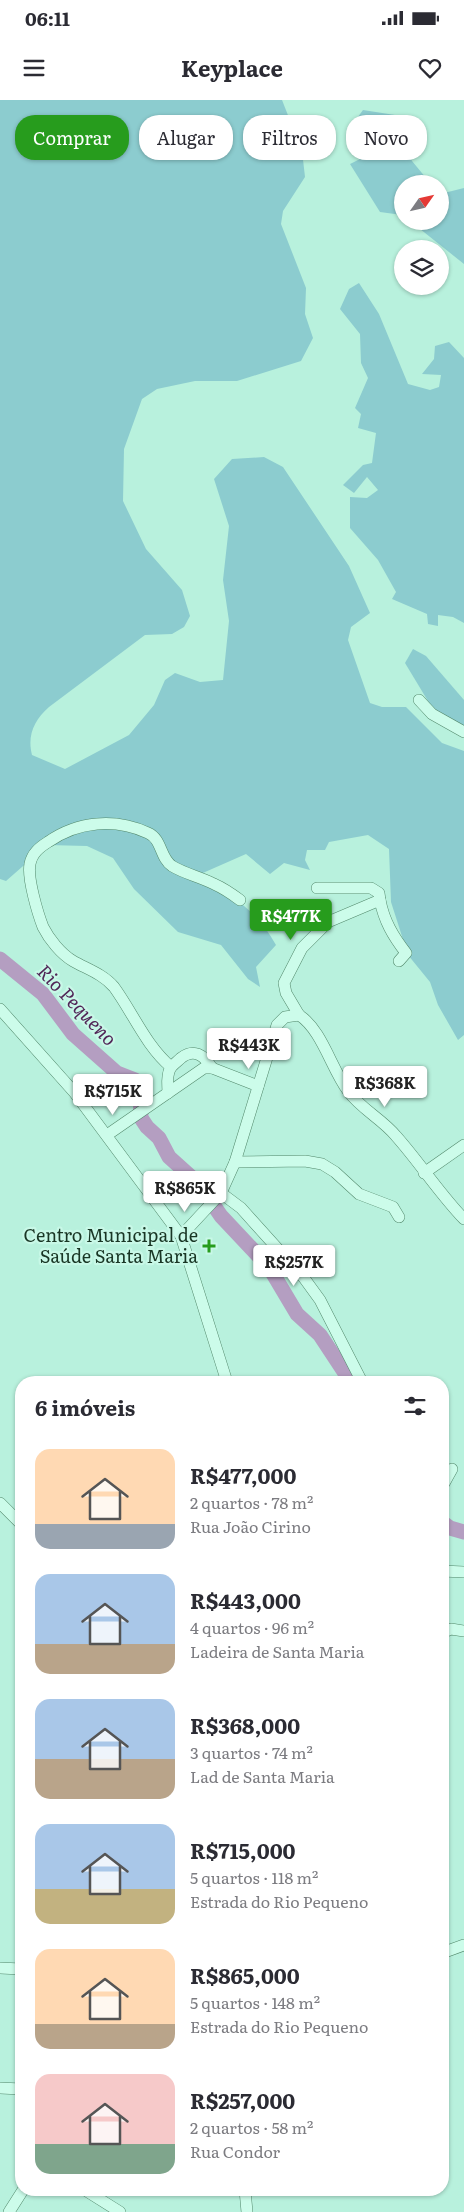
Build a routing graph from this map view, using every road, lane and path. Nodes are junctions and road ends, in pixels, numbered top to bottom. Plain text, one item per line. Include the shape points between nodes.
1 (419, 700) dead end
2 (464, 732) edge
3 (317, 888) dead end
4 (240, 900) dead end
5 (380, 900) junction
6 (399, 961) dead end
7 (0, 1009) edge
8 (298, 1015) junction
9 (171, 1067) junction
10 (212, 1068) junction
11 (258, 1086) junction
12 (168, 1093) junction
13 (107, 1135) junction
14 (464, 1145) edge
15 (235, 1162) junction
16 (424, 1173) junction
17 (220, 1195) junction
18 (398, 1217) dead end
19 (464, 1219) edge
20 (181, 1236) junction
21 (225, 1376) edge
22 (359, 1376) edge
23 (452, 1469) dead end
24 (449, 1474) edge
25 (0, 1503) edge
26 (15, 1518) edge
27 (449, 1571) edge
28 (464, 1572) edge
29 (449, 1631) edge
30 (464, 1631) edge
31 (0, 1968) edge
32 (15, 1968) edge
33 (0, 2088) edge
34 (15, 2089) edge
35 (19, 2196) edge
36 (95, 2196) edge
37 (246, 2196) edge
38 (9, 2212) edge
39 (120, 2212) edge
40 (247, 2212) edge

1 - 2 street via 432,714
3 - 5 street via 371,888 379,893
4 - 9 street via 216,884 173,866 154,836 127,825 69,829 33,855 29,866 43,926 71,960 102,976 114,987
5 - 6 street via 393,936 406,953
5 - 8 street via 328,922 302,948 284,983
7 - 13 street
8 - 11 street via 280,1021
8 - 16 street via 306,1019 316,1033 349,1093 396,1135
9 - 10 street via 194,1052 205,1058
9 - 12 street
10 - 11 street
10 - 12 street via 201,1069
11 - 15 street
12 - 13 street
13 - 20 street
14 - 16 street
15 - 17 street
15 - 18 street via 305,1161 322,1164 359,1194 393,1207
16 - 19 street
17 - 20 street
17 - 22 street via 241,1208 304,1278 320,1300
20 - 21 street
23 - 24 street
25 - 26 street
27 - 28 street
29 - 30 street
31 - 32 street
33 - 34 street
35 - 38 street
36 - 39 street
37 - 40 street

